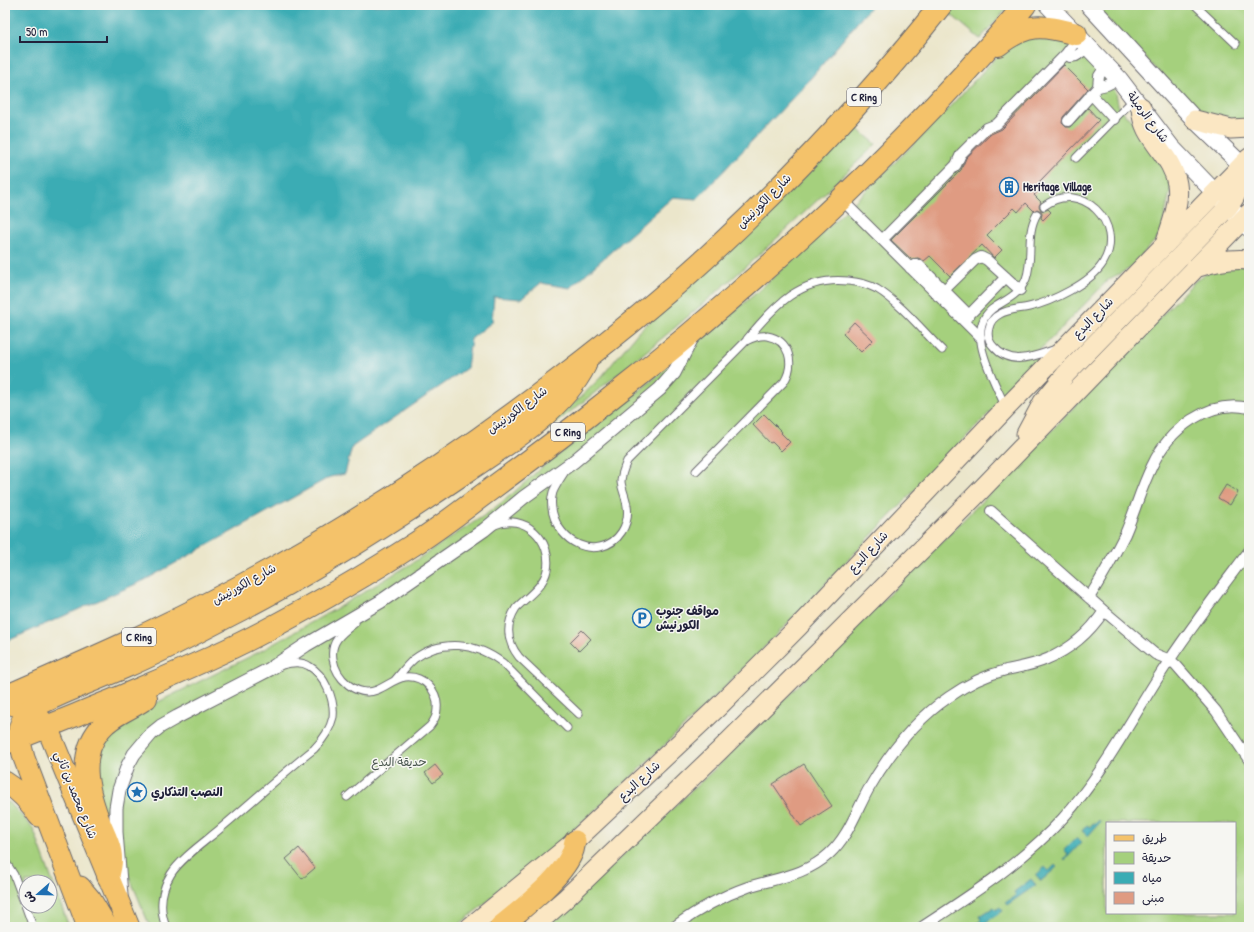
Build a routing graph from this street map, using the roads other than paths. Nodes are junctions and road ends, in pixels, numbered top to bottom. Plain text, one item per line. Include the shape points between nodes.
1 (941, 5) edge
2 (1026, 5) edge
3 (1048, 5) edge
4 (1089, 5) edge
5 (1195, 5) edge
6 (1082, 39) junction
7 (1236, 44) dead end
8 (977, 60) junction
9 (1106, 65) junction
10 (1119, 78) junction
11 (1095, 90) junction
12 (1137, 102) junction
13 (1114, 119) junction
14 (1195, 120) junction
15 (1068, 121) dead end
16 (1249, 128) edge
17 (1076, 158) dead end
18 (1247, 165) edge
19 (1249, 188) edge
20 (1215, 193) junction
21 (841, 199) junction
22 (1044, 206) dead end
23 (1228, 207) junction
24 (1037, 214) dead end
25 (1246, 221) edge
26 (882, 240) junction
27 (1166, 243) junction
28 (1249, 260) edge
29 (1194, 269) junction
30 (1006, 277) junction
31 (1020, 290) junction
32 (941, 293) junction
33 (966, 318) junction
34 (697, 329) junction
35 (980, 337) junction
36 (746, 341) junction
37 (1067, 345) junction
38 (942, 350) dead end
39 (589, 356) junction
40 (1006, 408) junction
41 (1249, 408) edge
42 (1018, 451) junction
43 (573, 462) junction
44 (696, 471) dead end
45 (991, 511) dead end
46 (484, 530) junction
47 (1249, 551) edge
48 (1089, 598) junction
49 (380, 602) junction
50 (1104, 611) junction
51 (1170, 660) junction
52 (270, 669) junction
53 (162, 679) junction
54 (395, 680) junction
55 (5, 697) edge
56 (5, 703) edge
57 (29, 711) junction
58 (579, 714) dead end
59 (47, 726) junction
60 (567, 728) dead end
61 (12, 741) edge
62 (1249, 760) edge
63 (5, 782) edge
64 (347, 797) dead end
65 (54, 838) junction
66 (575, 841) junction
67 (5, 861) edge
68 (69, 874) junction
69 (108, 876) junction
70 (125, 919) edge
71 (33, 927) edge
72 (88, 927) edge
73 (106, 927) edge
74 (166, 927) edge
75 (470, 927) edge
76 (500, 927) edge
77 (533, 927) edge
78 (674, 927) edge
79 (922, 927) edge

1 - 39 highway, شارع الكورنيش / C Ring via 873,87 781,185 719,246
2 - 8 highway, C Ring
3 - 6 street, شارع الرميلة
4 - 14 street
5 - 7 lane
6 - 8 highway via 1046,27 1034,27 1005,39
6 - 9 street, شارع الرميلة
6 - 26 street via 997,124 982,132 961,154 956,165
8 - 21 highway, C Ring
9 - 10 street, شارع الرميلة
9 - 11 street
10 - 11 street
10 - 12 street, شارع الرميلة
11 - 13 street
11 - 15 street
12 - 13 lane
12 - 20 street, شارع الرميلة via 1171,147
12 - 27 main road via 1146,130 1168,161 1177,184 1176,206
13 - 17 lane
14 - 16 main road via 1231,129
14 - 18 street
18 - 20 main road, شارع البدع
18 - 23 main road via 1242,173 1237,194
19 - 25 main road via 1243,206
20 - 23 street, شارع الرميلة
20 - 27 main road, شارع البدع
21 - 26 street
21 - 34 highway, C Ring
22 - 37 lane via 1069,197 1082,200 1101,214 1110,240 1103,263 1065,294 1044,303 1001,313 989,326 988,335 997,351 1015,359 1032,357
23 - 25 street, شارع الرميلة
23 - 42 main road via 1054,388 1034,418
24 - 31 lane via 1031,227 1029,271
25 - 29 main road
26 - 32 street via 910,268 926,278
27 - 37 main road, شارع البدع
28 - 29 main road via 1224,260
29 - 42 main road
30 - 31 street
30 - 32 street via 981,257
30 - 33 street
31 - 35 lane via 988,311 980,327
32 - 33 street
33 - 35 street
34 - 43 street via 674,373 660,389
34 - 53 highway, C Ring via 558,440 415,543 367,574 264,632
35 - 40 lane via 985,357
36 - 38 lane via 766,316 796,292 814,284 840,280 878,290
36 - 43 lane via 627,461 621,483 627,506 627,520 620,535 607,544 591,548 576,544 555,521 552,512 553,492
36 - 44 lane via 767,336 779,341 790,356 788,376
37 - 40 main road, شارع البدع
39 - 55 highway, شارع الكورنيش / C Ring via 475,441 314,545 214,601
39 - 57 highway via 573,385 551,410 497,451 400,516 336,556 230,616
40 - 66 main road, شارع البدع via 799,626
41 - 48 street via 1228,406 1210,410 1185,425 1166,443 1151,466 1125,533 1108,568
42 - 77 main road via 714,756
43 - 46 street
45 - 48 street
46 - 49 street
46 - 58 lane via 499,523 514,522 534,530 542,541 547,556 547,571 540,585 513,613 508,630 510,642 519,657
47 - 51 street
48 - 50 street
49 - 52 street
49 - 54 lane via 341,633 332,647 332,655 342,680 356,689 376,690
50 - 51 street via 1155,654
50 - 78 street via 1084,635 1056,654 1037,663 984,678 937,706 886,761 845,834 822,860 795,874 729,895
51 - 62 street via 1204,696
51 - 79 street via 1087,790 1062,819 1019,859
52 - 70 street, شارع محمد بن ثاني via 161,726 143,743 128,765 121,782 116,808
52 - 74 lane via 293,663 310,666 330,693 333,716 330,726 314,749 179,864 167,882 162,904
53 - 59 highway, C Ring
53 - 69 highway via 138,704 109,720 90,745 86,770 89,792 112,853
54 - 60 lane via 414,659 431,650 452,646 473,647 504,663
54 - 64 lane via 414,677 430,686 437,702 435,718 420,736
56 - 57 main road, شارع محمد بن ثاني
57 - 59 main road, شارع محمد بن ثاني
57 - 61 highway
59 - 61 highway, C Ring
59 - 69 main road, شارع محمد بن ثاني
61 - 65 main road via 24,758
63 - 65 main road via 32,805
65 - 68 main road
66 - 75 main road, شارع البدع
66 - 76 main road via 572,853 562,870 528,905
67 - 71 lane via 14,875
68 - 72 main road
68 - 73 main road via 91,900
69 - 70 main road, شارع محمد بن ثاني

